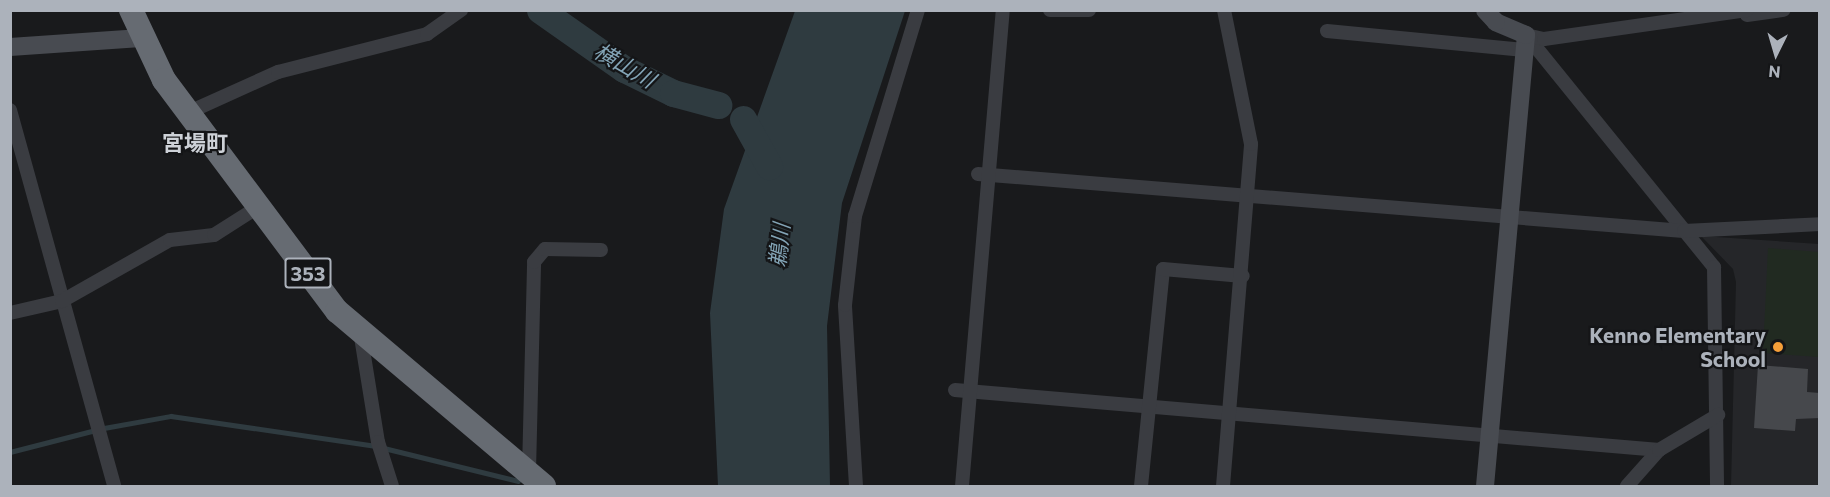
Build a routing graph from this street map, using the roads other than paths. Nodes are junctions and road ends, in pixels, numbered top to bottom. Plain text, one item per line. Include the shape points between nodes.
1 (131, 10) edge
2 (461, 10) edge
3 (918, 10) edge
4 (1003, 10) edge
5 (1050, 10) edge
6 (1089, 10) edge
7 (1224, 10) edge
8 (1485, 10) edge
9 (1784, 10) edge
10 (1747, 13) edge
11 (1327, 31) dead end
12 (141, 38) junction
13 (1525, 43) junction
14 (10, 47) edge
15 (10, 110) edge
16 (187, 113) junction
17 (984, 174) junction
18 (1250, 196) junction
19 (258, 207) junction
20 (1508, 216) junction
21 (1820, 224) edge
22 (1684, 231) junction
23 (601, 250) dead end
24 (1243, 276) junction
25 (62, 301) junction
26 (10, 313) edge
27 (360, 330) junction
28 (955, 390) dead end
29 (970, 392) junction
30 (1148, 409) junction
31 (1718, 415) junction
32 (1229, 416) junction
33 (1490, 435) junction
34 (1659, 450) junction
35 (537, 479) edge
36 (114, 486) edge
37 (392, 486) edge
38 (856, 486) edge
39 (962, 486) edge
40 (1141, 486) edge
41 (1223, 486) edge
42 (1485, 486) edge
43 (1627, 486) edge
44 (1717, 486) edge

1 - 12 highway, 353
2 - 16 street via 427,34 278,72
3 - 38 street via 855,216 845,305
4 - 17 street
5 - 6 street
7 - 18 street via 1251,144
8 - 13 street
9 - 10 street
10 - 13 street
11 - 13 street
12 - 14 street
12 - 16 highway, 353
13 - 20 street
13 - 22 street
15 - 25 street
16 - 19 highway, 353
17 - 18 street
17 - 29 street
18 - 20 street
18 - 24 street
19 - 25 street via 214,235 170,240
19 - 27 highway, 353 via 329,301
20 - 22 street
20 - 33 street
21 - 22 street
22 - 31 street via 1714,267
23 - 35 street via 545,249 534,262
24 - 30 street via 1163,269
24 - 32 street
25 - 26 street
25 - 36 street
27 - 35 highway, 353
27 - 37 street via 379,448
28 - 29 street
29 - 30 street
29 - 39 street
30 - 32 street
30 - 40 street
31 - 34 street
31 - 44 street
32 - 33 street
32 - 41 street
33 - 34 street
33 - 42 street
34 - 43 street

